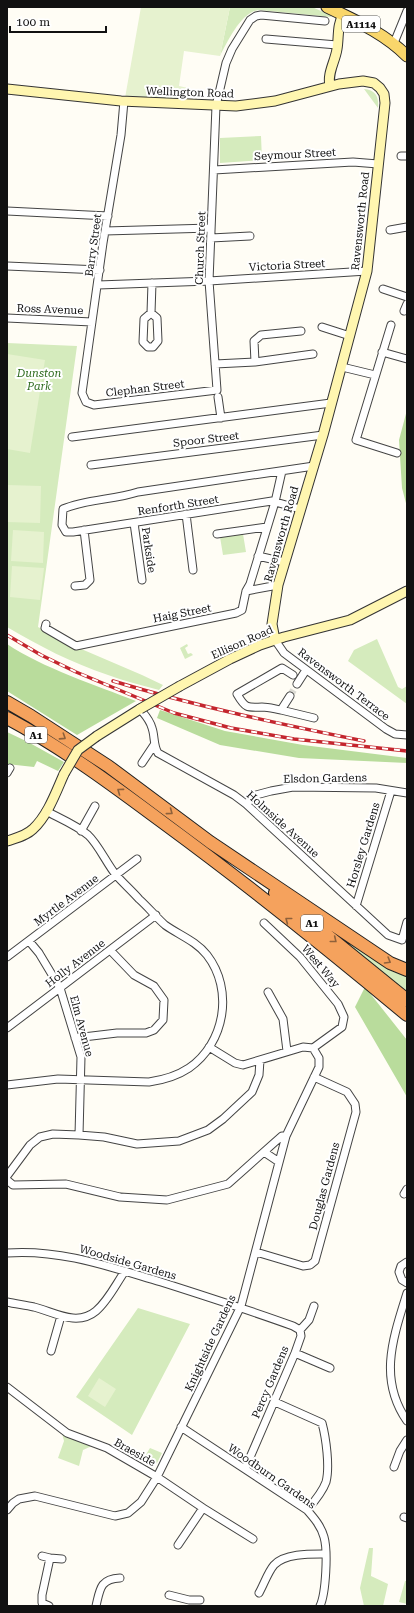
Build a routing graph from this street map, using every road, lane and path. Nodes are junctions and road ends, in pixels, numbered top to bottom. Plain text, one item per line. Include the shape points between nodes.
1 (327, 7) edge
2 (407, 11) edge
3 (343, 15) junction
4 (325, 21) dead end
5 (266, 39) dead end
6 (394, 43) junction
7 (337, 45) junction
8 (407, 56) edge
9 (370, 82) joint
10 (330, 86) junction
11 (7, 89) edge
12 (124, 101) junction
13 (216, 106) junction
14 (378, 164) junction
15 (214, 170) junction
16 (7, 211) edge
17 (108, 216) junction
18 (407, 227) edge
19 (211, 228) junction
20 (105, 230) junction
21 (390, 230) dead end
22 (250, 236) dead end
23 (210, 238) junction
24 (7, 266) edge
25 (100, 270) junction
26 (367, 271) junction
27 (209, 281) junction
28 (152, 283) junction
29 (98, 284) junction
30 (383, 289) dead end
31 (407, 297) edge
32 (151, 313) dead end
33 (7, 318) edge
34 (92, 322) junction
35 (391, 325) dead end
36 (322, 327) dead end
37 (301, 331) dead end
38 (350, 336) junction
39 (382, 352) junction
40 (313, 354) dead end
41 (407, 359) edge
42 (255, 362) junction
43 (215, 364) junction
44 (342, 367) junction
45 (375, 375) junction
46 (82, 393) joint
47 (218, 394) junction
48 (331, 403) junction
49 (221, 418) junction
50 (323, 434) junction
51 (72, 437) dead end
52 (397, 452) dead end
53 (91, 465) dead end
54 (314, 466) junction
55 (282, 470) junction
56 (275, 502) junction
57 (300, 509) junction
58 (186, 514) junction
59 (134, 523) junction
60 (267, 527) junction
61 (84, 530) junction
62 (217, 534) dead end
63 (259, 556) junction
64 (284, 562) junction
65 (193, 570) dead end
66 (142, 580) dead end
67 (278, 585) junction
68 (75, 586) dead end
69 (246, 591) junction
70 (407, 591) edge
71 (46, 624) dead end
72 (275, 640) junction
73 (306, 670) junction
74 (292, 675) dead end
75 (297, 684) tunnel mouth
76 (290, 696) tunnel mouth
77 (7, 703) edge
78 (140, 709) junction
79 (281, 710) junction
80 (7, 718) edge
81 (314, 718) dead end
82 (7, 725) edge
83 (407, 735) edge
84 (154, 745) junction
85 (65, 752) junction
86 (142, 763) dead end
87 (391, 791) junction
88 (407, 793) edge
89 (246, 804) junction
90 (95, 806) dead end
91 (46, 811) junction
92 (81, 831) junction
93 (7, 841) edge
94 (216, 846) junction
95 (137, 859) dead end
96 (117, 876) junction
97 (356, 906) junction
98 (156, 915) junction
99 (407, 922) edge
100 (264, 923) dead end
101 (29, 941) junction
102 (110, 950) junction
103 (7, 957) edge
104 (407, 970) edge
105 (60, 988) junction
106 (268, 992) dead end
107 (385, 997) junction
108 (407, 1000) edge
109 (407, 1015) edge
110 (407, 1024) edge
111 (7, 1028) edge
112 (75, 1038) junction
113 (209, 1047) junction
114 (313, 1048) junction
115 (287, 1051) junction
116 (260, 1060) junction
117 (314, 1077) junction
118 (81, 1079) junction
119 (7, 1086) edge
120 (79, 1135) junction
121 (286, 1136) junction
122 (264, 1152) junction
123 (279, 1162) junction
124 (7, 1176) edge
125 (7, 1180) edge
126 (256, 1252) junction
127 (7, 1253) edge
128 (407, 1262) edge
129 (125, 1271) junction
130 (407, 1283) edge
131 (407, 1293) edge
132 (7, 1302) edge
133 (241, 1306) junction
134 (314, 1306) dead end
135 (405, 1312) edge
136 (60, 1316) junction
137 (300, 1330) junction
138 (51, 1351) dead end
139 (295, 1353) junction
140 (330, 1368) dead end
141 (7, 1387) edge
142 (274, 1402) junction
143 (407, 1421) edge
144 (181, 1428) junction
145 (407, 1440) edge
146 (394, 1467) dead end
147 (245, 1469) junction
148 (157, 1477) junction
149 (203, 1508) junction
150 (7, 1510) edge
151 (307, 1510) junction
152 (253, 1539) dead end
153 (178, 1545) dead end
154 (326, 1554) junction
155 (42, 1556) dead end
156 (50, 1558) junction
157 (62, 1559) dead end
158 (120, 1578) dead end
159 (259, 1593) dead end
160 (169, 1595) dead end
161 (200, 1600) dead end
162 (188, 1603) edge
163 (49, 1606) edge
164 (96, 1606) edge
165 (320, 1606) edge

1 - 3 main road, A1114
2 - 6 street
3 - 6 main road, A1114
3 - 7 street via 339,23
4 - 13 street, Church Street via 261,15 254,17 241,32 229,54
5 - 7 street
6 - 8 main road, A1114
7 - 10 street via 330,74
9 - 10 street, Wellington Road via 356,81
9 - 14 street, Ravensworth Road via 380,88 385,98
10 - 13 street, Wellington Road via 262,104
11 - 12 street, Wellington Road
12 - 13 street, Wellington Road
12 - 17 street, Barry Street
13 - 15 street, Church Street
14 - 15 street, Seymour Street via 353,162
14 - 26 street, Ravensworth Road
15 - 19 street, Church Street
16 - 17 street
17 - 20 street, Barry Street
18 - 21 street
19 - 20 street
19 - 23 street, Church Street
20 - 25 street, Barry Street
22 - 23 street
23 - 27 street, Church Street
24 - 25 street
25 - 29 street, Barry Street
26 - 27 street, Victoria Street
26 - 38 street, Ravensworth Road
27 - 28 street, Victoria Street
27 - 43 street, Church Street
28 - 29 street, Victoria Street
28 - 32 street
29 - 34 street, Barry Street
30 - 31 street
33 - 34 street, Ross Avenue
34 - 46 street, Barry Street
35 - 39 street
36 - 38 street
37 - 42 street via 261,335 254,341
38 - 44 street, Ravensworth Road
39 - 41 street
39 - 45 street
40 - 42 street
42 - 43 street
43 - 47 street, Church Street
44 - 45 street
44 - 48 street, Ravensworth Road
45 - 52 street via 356,440
46 - 47 street, Clephan Street via 86,402 94,405
47 - 49 street, Church Street
48 - 49 street
48 - 50 street, Ravensworth Road
49 - 51 street
50 - 53 street, Spoor Street
50 - 54 street, Ravensworth Road
54 - 55 street
54 - 57 street, Ravensworth Road
55 - 56 street
55 - 61 street, Renforth Street via 138,492 74,504 63,509 62,525 66,532
56 - 57 street, Renforth Street
56 - 58 street, Renforth Street
56 - 60 street
57 - 64 street, Ravensworth Road
58 - 59 street, Renforth Street
58 - 65 street
59 - 61 street, Renforth Street
59 - 66 street, Parkside
60 - 62 street
60 - 63 street
61 - 68 street via 90,580 85,585
63 - 64 street
63 - 69 street
64 - 67 street, Ravensworth Road
67 - 69 street
67 - 72 street, Ravensworth Road via 272,624
69 - 71 street, Haig Street via 242,610 236,613 76,646 45,628
70 - 72 street, Ellison Road via 350,620
72 - 73 street, Ravensworth Terrace via 284,653
72 - 78 street, Ellison Road, bridge via 230,659
73 - 75 street
73 - 83 street, Ravensworth Terrace via 386,729 395,734
74 - 79 street via 282,668 237,694 248,707
76 - 79 street
77 -> 94 highway, A1 via 108,766
78 - 84 street via 150,721
78 - 91 street, Ellison Road, bridge via 78,750
79 - 81 street
80 - 85 highway, A1
82 - 85 highway
84 - 86 street
84 - 89 street, Holmside Avenue via 158,753
107 -> 85 highway, A1 via 197,847
87 - 88 street, Elsdon Gardens
87 - 89 street, Elsdon Gardens via 376,788 293,787 256,795
87 - 97 street, Horsley Gardens
89 - 97 street, Holmside Avenue
90 - 92 street
91 - 92 street
91 - 93 street via 33,829 19,838
92 - 96 street via 88,836
94 -> 104 highway via 390,962
94 -> 108 highway, A1
95 - 96 street, Myrtle Avenue
96 - 98 street
96 - 101 street, Myrtle Avenue
97 - 99 street, Holmside Avenue via 388,935 402,940
98 - 102 street, Holly Avenue
98 - 113 street via 207,955 220,981 223,996 222,1017
100 - 114 street, West Way via 300,958 342,1009 342,1027
101 - 103 street, Myrtle Avenue
101 - 105 street, Elm Avenue
102 - 105 street, Holly Avenue
102 - 112 street via 134,975 154,986 164,1000 163,1020 154,1030 146,1033 117,1033
105 - 111 street, Holly Avenue
105 - 112 street, Elm Avenue
106 - 115 street via 283,1019
107 - 109 highway, A1
107 - 110 highway, A1
112 - 118 street, Elm Avenue via 81,1057
113 - 116 street via 235,1063 244,1064
113 - 118 street via 189,1068 164,1079 149,1082
114 - 115 street via 306,1046
114 - 117 street, Knightside Gardens via 320,1062
115 - 116 street
116 - 120 street via 259,1075 252,1092 208,1130 179,1141 137,1144
117 - 121 street, Knightside Gardens
117 - 126 street, Douglas Gardens via 347,1092 355,1104 356,1112 315,1260 310,1265 303,1266
118 - 119 street via 58,1079
118 - 120 street, Elm Avenue
120 - 124 street via 53,1134 40,1137 30,1145
121 - 122 street via 282,1136
121 - 123 street, Knightside Gardens
122 - 123 street
122 - 125 street via 228,1184 167,1200 120,1197 66,1184 13,1185
123 - 126 street, Knightside Gardens
126 - 133 street, Knightside Gardens
127 - 129 street, Woodside Gardens via 54,1253 90,1260
128 - 130 street via 401,1266 399,1272 402,1280
129 - 133 street, Woodside Gardens
129 - 136 street via 96,1311 89,1316
131 - 135 street
132 - 136 street via 35,1307
133 - 137 street, Woodside Gardens
133 - 144 street, Knightside Gardens
134 - 137 street, Percy Gardens via 309,1320
135 - 143 street via 392,1350 390,1381
136 - 138 street
137 - 139 street, Percy Gardens via 301,1336
139 - 140 street
139 - 142 street, Percy Gardens
141 - 148 street, Braeside via 67,1433 107,1448
142 - 147 street, Percy Gardens
142 - 151 street via 322,1422 328,1467 326,1482
144 - 147 street, Woodburn Gardens
144 - 148 street, Knightside Gardens
145 - 146 street
147 - 151 street, Woodburn Gardens
148 - 149 street, Braeside
148 - 150 street, Knightside Gardens via 141,1502 128,1513 115,1516 35,1496 19,1499
149 - 152 street, Braeside
149 - 153 street
151 - 154 street, Woodburn Gardens via 324,1537
154 - 159 street via 300,1554 274,1564
154 - 165 street, Woodburn Gardens
155 - 156 street
156 - 157 street
156 - 163 street via 42,1595 42,1603
158 - 164 street via 108,1579 100,1591
160 - 162 street
161 - 162 street

